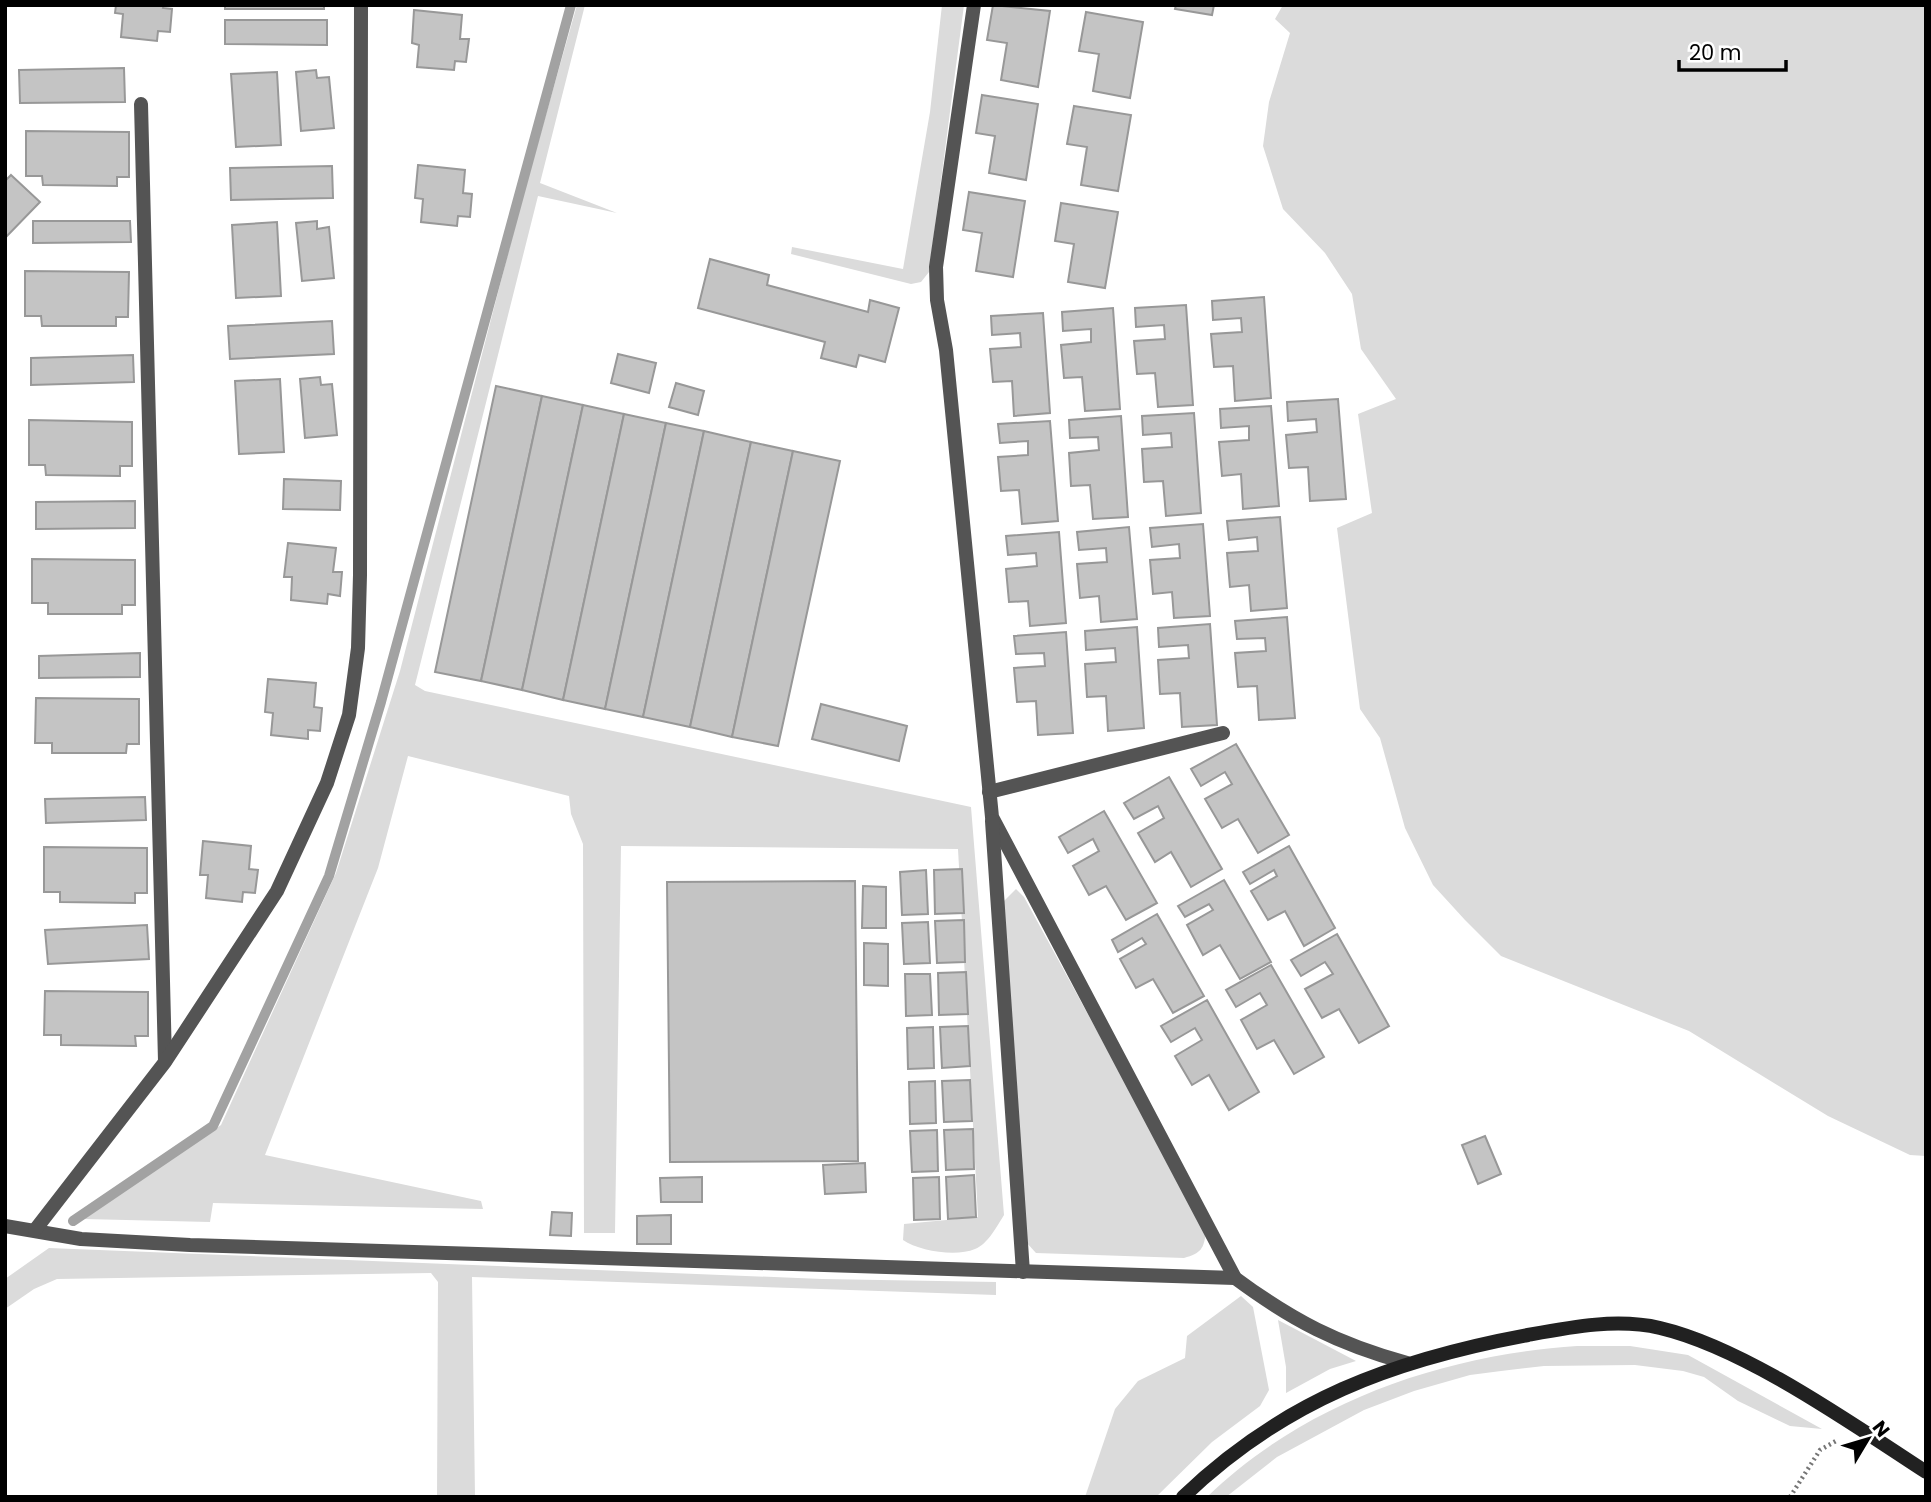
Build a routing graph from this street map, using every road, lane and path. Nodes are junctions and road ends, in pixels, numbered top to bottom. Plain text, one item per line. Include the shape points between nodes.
1 (361, 5) edge
2 (974, 5) edge
3 (141, 104) dead end
4 (1223, 733) dead end
5 (989, 792) junction
6 (992, 817) junction
7 (164, 1062) junction
8 (5, 1226) edge
9 (35, 1230) junction
10 (1023, 1272) junction
11 (1235, 1279) junction
12 (1408, 1363) junction
13 (1858, 1429) junction
14 (1926, 1472) edge
15 (1183, 1497) edge
16 (1790, 1497) edge

1 - 7 street via 360,575 358,648 349,715 327,783 277,891
2 - 5 street via 936,267
3 - 7 street
4 - 5 street
5 - 6 street
6 - 10 street
6 - 11 street
7 - 9 street
8 - 9 street
9 - 10 street via 81,1239 190,1245
10 - 11 street
11 - 12 street via 1298,1322
12 - 13 street via 1564,1328 1611,1324 1660,1328 1754,1367
12 - 15 street via 1369,1376 1299,1411 1246,1443
13 - 14 street
13 - 16 path via 1820,1450

